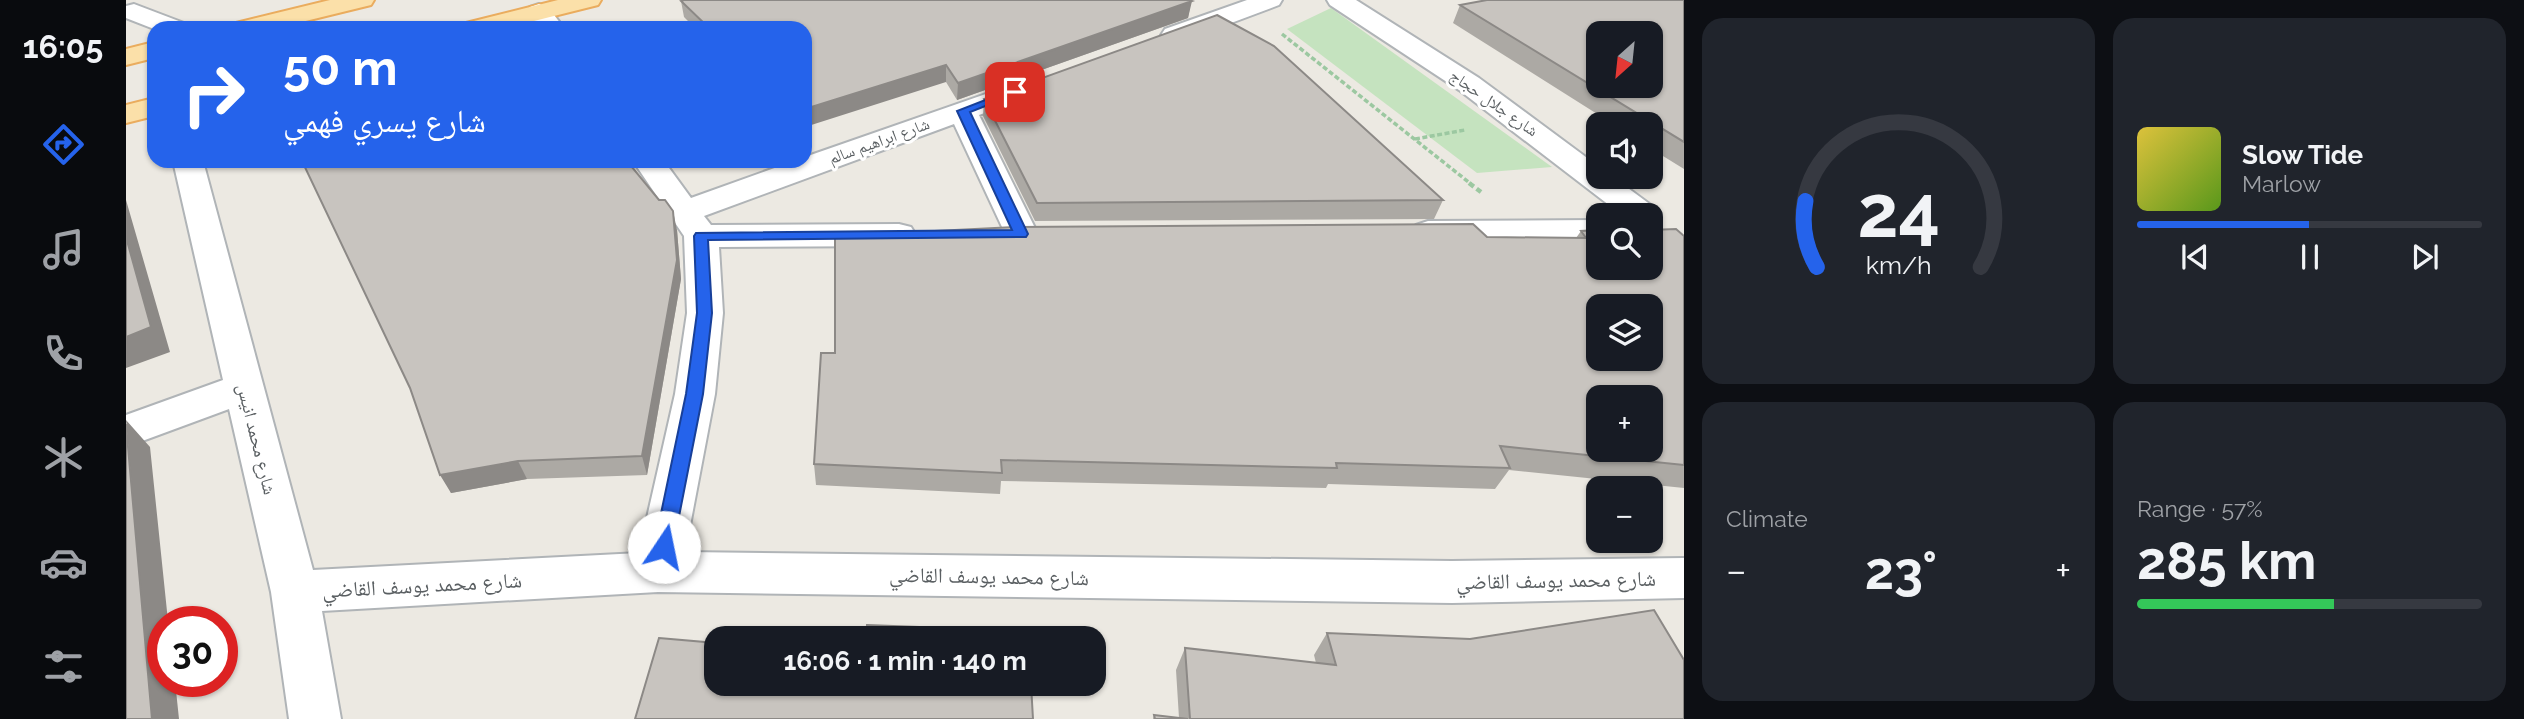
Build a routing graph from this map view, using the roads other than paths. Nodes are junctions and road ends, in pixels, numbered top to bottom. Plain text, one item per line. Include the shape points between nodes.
1 (362, 0) edge
2 (589, 0) edge
3 (1339, 0) edge
4 (1259, 4) edge
5 (130, 13) edge
6 (545, 20) edge
7 (154, 21) edge
8 (274, 21) edge
9 (1145, 45) edge
10 (147, 52) edge
11 (126, 57) edge
12 (1054, 78) edge
13 (147, 109) edge
14 (963, 111) junction
15 (126, 114) edge
16 (190, 168) edge
17 (653, 168) edge
18 (1625, 203) edge
19 (693, 224) junction
20 (1586, 231) edge
21 (1393, 232) edge
22 (1021, 234) edge
23 (924, 235) edge
24 (244, 388) junction
25 (126, 430) edge
26 (658, 572) junction
27 (1684, 578) edge
28 (295, 592) junction
29 (315, 719) edge

1 - 8 main road
2 - 6 main road
3 - 18 street, شارع جلال حجاج via 1469,84
4 - 9 street
5 - 7 street
10 - 11 main road
12 - 14 street, شارع ابراهيم سالم
13 - 15 main road
14 - 19 street, شارع ابراهيم سالم
14 - 22 street
16 - 24 street, شارع محمد انيس
17 - 19 street
19 - 23 street
19 - 26 street via 703,326 695,394
20 - 21 street
24 - 25 street
24 - 28 street, شارع محمد انيس
26 - 27 street, شارع محمد يوسف القاضي via 1452,582
26 - 28 street, شارع محمد يوسف القاضي
28 - 29 street, شارع محمد انيس

